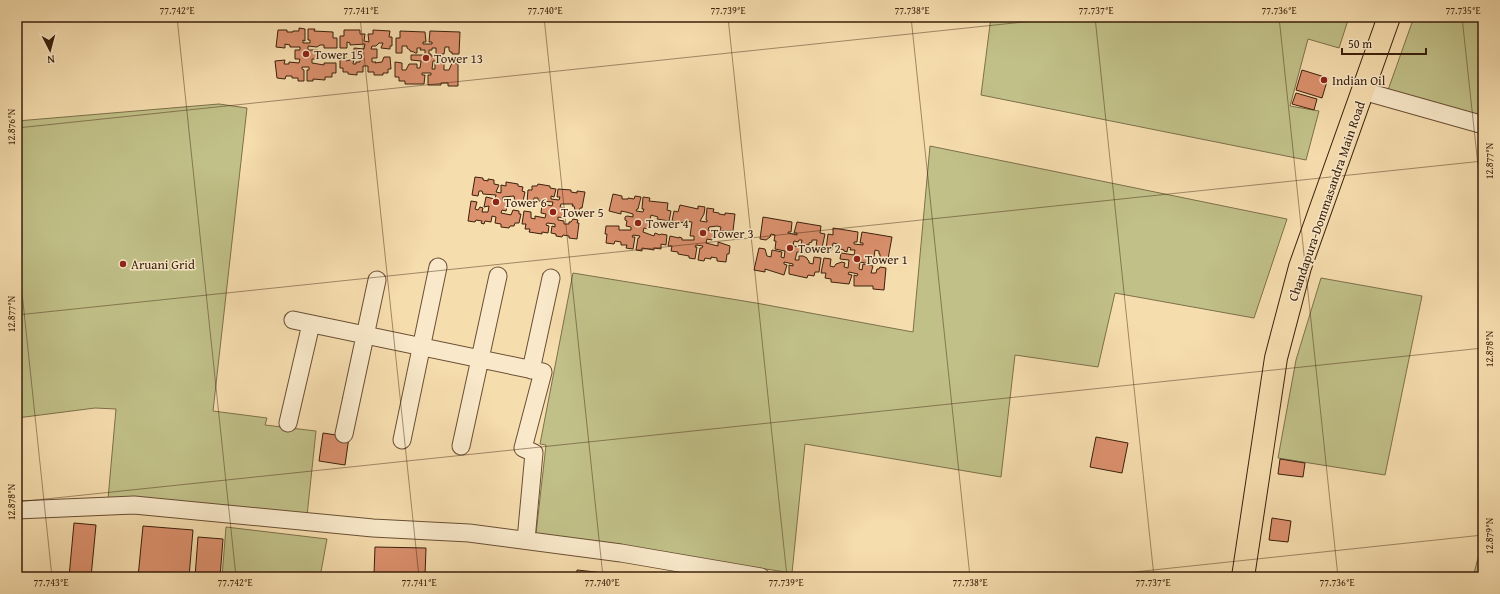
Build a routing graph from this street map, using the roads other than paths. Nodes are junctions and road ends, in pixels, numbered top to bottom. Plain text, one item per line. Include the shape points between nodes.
1 (1389, 17) edge
2 (1400, 17) edge
3 (1368, 92) junction
4 (1483, 122) edge
5 (438, 267) dead end
6 (498, 276) dead end
7 (551, 278) dead end
8 (377, 280) dead end
9 (293, 320) dead end
10 (311, 324) junction
11 (365, 335) junction
12 (422, 347) junction
13 (480, 359) junction
14 (531, 370) junction
15 (288, 423) dead end
16 (344, 434) dead end
17 (402, 440) dead end
18 (461, 446) dead end
19 (17, 510) edge
20 (526, 540) junction
21 (761, 577) edge
22 (1243, 577) edge
23 (1256, 577) edge

1 - 3 main road, Chandapura-Dommasandra Main Road
2 - 3 main road, Chandapura-Dommasandra Main Road
3 - 4 street via 1480,124
3 - 22 main road, Chandapura-Dommasandra Main Road via 1300,267 1276,358
3 - 23 main road, Chandapura-Dommasandra Main Road via 1292,340
5 - 12 street
6 - 13 street
7 - 14 street
8 - 11 street
9 - 10 street
10 - 11 street
10 - 15 street
11 - 12 street
11 - 16 street
12 - 13 street
12 - 17 street
13 - 14 street
13 - 18 street
14 - 20 street via 543,372 523,448 534,453
19 - 20 street via 134,505
20 - 21 street via 629,554

